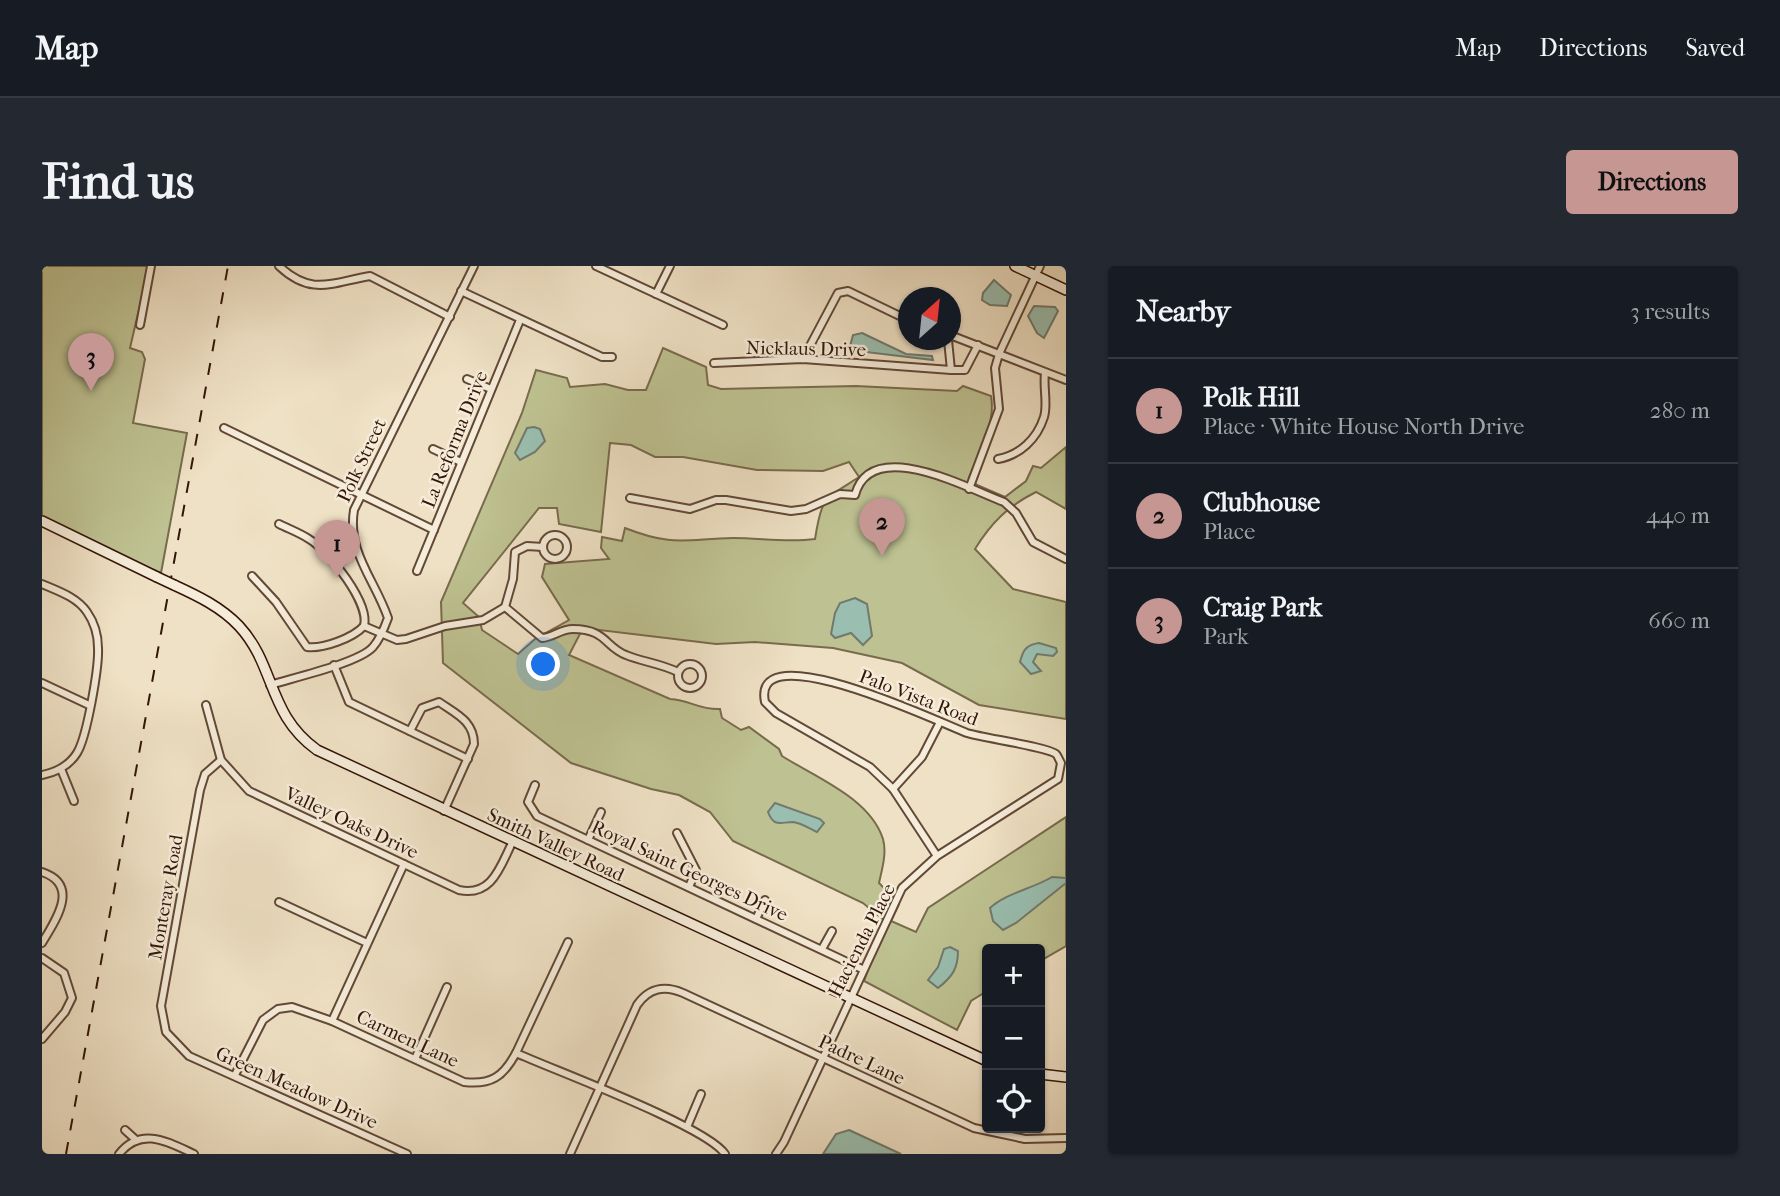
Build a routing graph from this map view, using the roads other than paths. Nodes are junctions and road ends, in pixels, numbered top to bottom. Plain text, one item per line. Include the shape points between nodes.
1 (151, 266) edge
2 (279, 266) edge
3 (474, 266) edge
4 (596, 266) edge
5 (670, 266) edge
6 (1015, 266) edge
7 (1037, 270) edge
8 (1066, 290) edge
9 (461, 291) junction
10 (656, 294) junction
11 (898, 315) edge
12 (450, 317) junction
13 (520, 320) junction
14 (140, 325) dead end
15 (723, 325) dead end
16 (961, 340) edge
17 (978, 345) junction
18 (950, 350) edge
19 (999, 354) junction
20 (612, 357) dead end
21 (803, 359) junction
22 (714, 363) dead end
23 (951, 370) junction
24 (1045, 373) junction
25 (467, 379) dead end
26 (1066, 380) edge
27 (491, 390) junction
28 (224, 428) dead end
29 (433, 449) dead end
30 (998, 459) dead end
31 (461, 462) junction
32 (969, 489) junction
33 (360, 495) junction
34 (630, 498) dead end
35 (42, 521) edge
36 (279, 524) dead end
37 (434, 530) junction
38 (543, 547) dead end
39 (1066, 559) edge
40 (417, 570) dead end
41 (252, 576) dead end
42 (42, 584) edge
43 (505, 607) junction
44 (364, 626) junction
45 (382, 635) junction
46 (334, 665) junction
47 (678, 672) dead end
48 (42, 683) edge
49 (270, 685) junction
50 (89, 705) junction
51 (206, 705) dead end
52 (940, 722) junction
53 (410, 731) junction
54 (468, 759) junction
55 (222, 760) junction
56 (1061, 763) joint
57 (61, 769) junction
58 (42, 775) edge
59 (535, 785) dead end
60 (893, 789) junction
61 (74, 800) dead end
62 (444, 811) junction
63 (601, 812) dead end
64 (677, 833) dead end
65 (588, 840) junction
66 (512, 843) junction
67 (937, 856) junction
68 (404, 864) junction
69 (42, 872) edge
70 (689, 887) junction
71 (765, 900) dead end
72 (279, 902) dead end
73 (756, 919) junction
74 (832, 931) dead end
75 (568, 942) dead end
76 (42, 943) edge
77 (367, 943) junction
78 (822, 949) junction
79 (42, 958) edge
80 (862, 969) junction
81 (447, 987) dead end
82 (849, 998) junction
83 (332, 1021) junction
84 (42, 1039) edge
85 (176, 1045) joint
86 (516, 1054) junction
87 (821, 1057) junction
88 (415, 1059) junction
89 (982, 1059) edge
90 (235, 1075) junction
91 (1045, 1075) edge
92 (1066, 1077) edge
93 (600, 1090) junction
94 (701, 1094) dead end
95 (687, 1127) junction
96 (125, 1130) dead end
97 (1066, 1138) edge
98 (136, 1140) junction
99 (119, 1154) edge
100 (194, 1154) edge
101 (407, 1154) edge
102 (570, 1154) edge
103 (725, 1154) edge
104 (776, 1154) edge

1 - 14 street
2 - 12 street via 294,278 323,287 370,276
3 - 9 street, Polk Street
4 - 10 street
5 - 10 street
6 - 7 main road
7 - 8 main road
7 - 19 street
9 - 12 street, Polk Street
9 - 13 street
10 - 15 street
11 - 21 street via 848,291 838,293
12 - 33 street, Polk Street
13 - 20 street
13 - 27 street, La Reforma Drive
16 - 17 street
17 - 19 street
17 - 23 street via 965,370
18 - 23 street
19 - 24 street
19 - 32 street via 995,368 999,409
21 - 22 street, Nicklaus Drive
21 - 23 street, Nicklaus Drive
24 - 26 street
24 - 30 street via 1044,417 1026,447 1014,456
25 - 27 street
27 - 31 street, La Reforma Drive
28 - 33 street
29 - 31 street
31 - 37 street, La Reforma Drive
32 - 34 street via 919,469 896,466 867,475 855,495 840,494 797,511 722,499 690,509
32 - 39 street via 1008,505 1033,542
33 - 37 street
33 - 45 street, Polk Street via 351,534 388,618
35 - 49 main road, Smith Valley Road, bridge via 210,603 240,627 260,658
36 - 44 street via 311,540 340,572 363,606
37 - 40 street, La Reforma Drive
38 - 43 street via 527,546 515,552
41 - 44 street via 307,647 359,632
42 - 50 street via 81,605 93,624 99,651
43 - 45 street via 482,620 406,639
43 - 47 street via 542,638 572,629 591,632 629,656
44 - 45 street
45 - 46 street via 372,649
46 - 49 street
46 - 53 street via 349,702
48 - 50 street
49 - 62 main road, Smith Valley Road via 286,719 317,750
50 - 57 street via 82,743
51 - 55 street, Valley Oaks Drive
52 - 56 street, Palo Vista Road via 968,733 1049,750
52 - 60 street via 922,757
52 - 60 street, Palo Vista Road via 862,689 815,680 779,678 770,682 764,691 765,702 776,713 870,767
53 - 54 street
53 - 54 street via 422,708 439,702 469,723 474,744
54 - 62 street
55 - 68 street, Valley Oaks Drive via 232,776 257,796
55 - 85 street, Monteray Road via 202,781 161,1006 163,1024
56 - 67 street, Hacienda Place via 1058,779
57 - 58 street
57 - 61 street
59 - 65 street, Royal Saint Georges Drive via 528,802 532,813
60 - 67 street
62 - 66 main road, Smith Valley Road
63 - 65 street
64 - 70 street via 695,870
65 - 70 street, Royal Saint Georges Drive
66 - 68 street, Valley Oaks Drive via 490,883 480,891 459,890
66 - 82 main road, Smith Valley Road
67 - 80 street, Hacienda Place via 902,888
68 - 77 street
69 - 76 street via 55,879 64,895
70 - 73 street, Royal Saint Georges Drive
71 - 73 street
72 - 77 street
73 - 78 street, Royal Saint Georges Drive
74 - 78 street
75 - 86 street, Carmen Lane
77 - 83 street
78 - 80 street, Royal Saint Georges Drive
79 - 84 street via 64,973 72,998
80 - 82 street, Hacienda Place
81 - 88 street
82 - 87 street, Hacienda Place
82 - 89 main road, Smith Valley Road
83 - 88 street, Carmen Lane
83 - 90 street, Carmen Lane via 301,1008 278,1009 256,1029
85 - 90 street, Green Meadow Drive via 189,1056
86 - 88 street, Carmen Lane via 507,1070 482,1084 464,1082
86 - 93 street
87 - 93 street, Padre Lane via 664,987 650,992 637,1005
87 - 97 street, Padre Lane via 974,1128 1026,1139
87 - 104 street, Hacienda Place
90 - 101 street, Green Meadow Drive
91 - 92 main road
93 - 95 street
93 - 102 street
94 - 95 street
95 - 103 street via 720,1146
96 - 98 street
98 - 99 street
98 - 100 street via 158,1138

